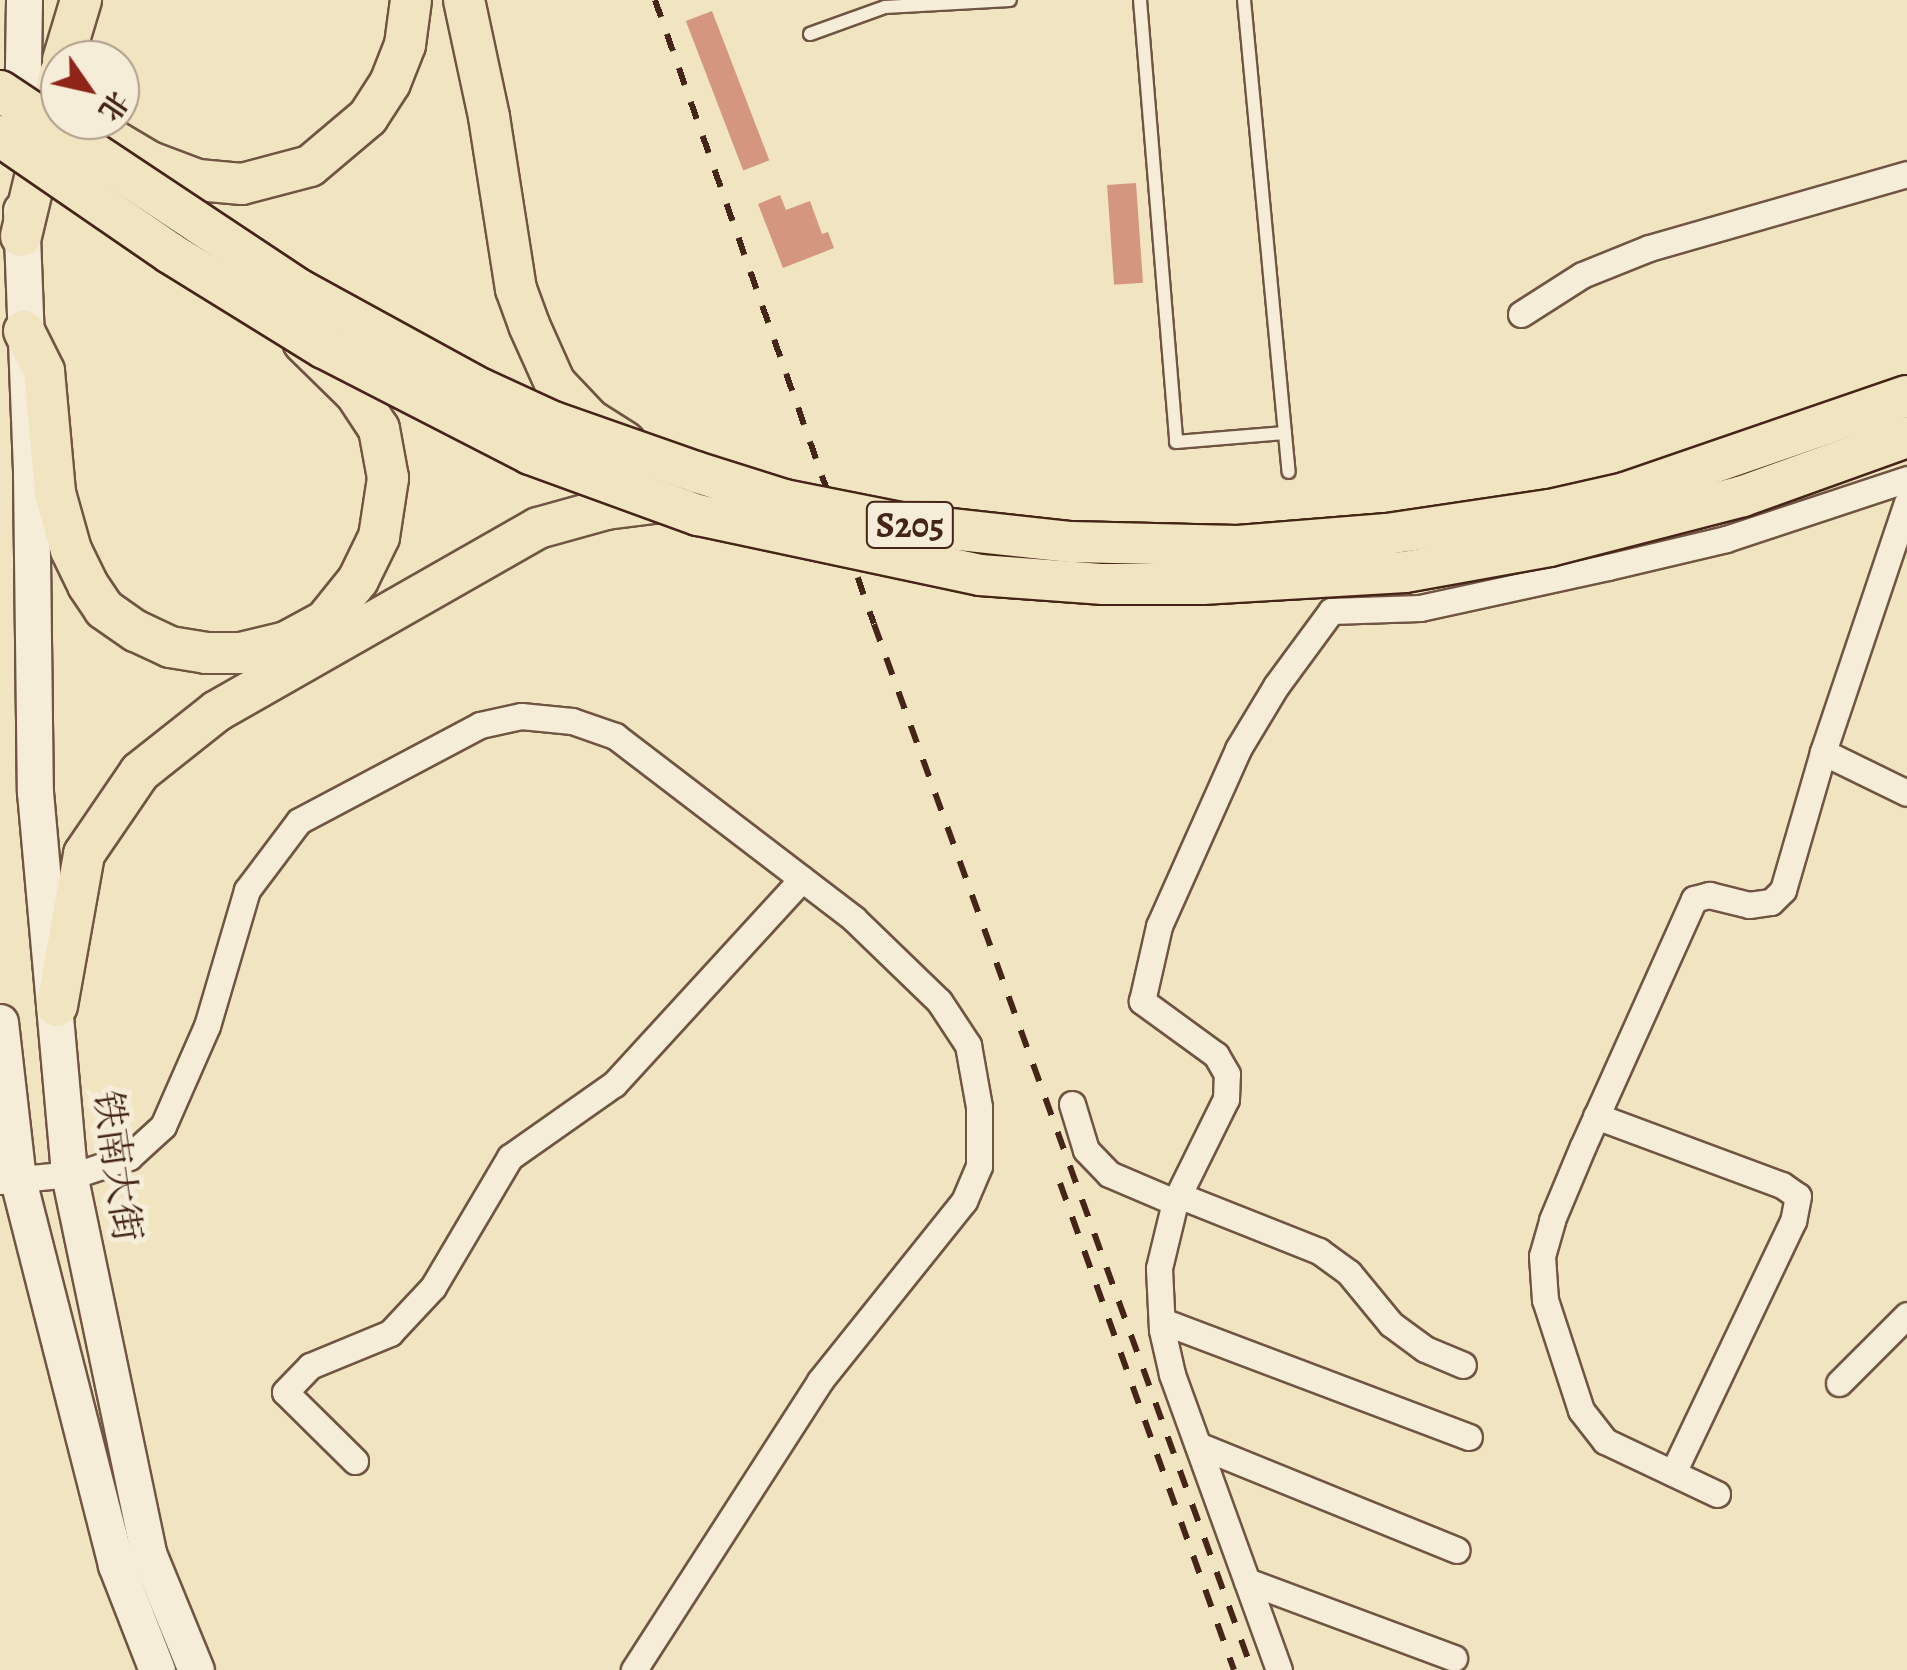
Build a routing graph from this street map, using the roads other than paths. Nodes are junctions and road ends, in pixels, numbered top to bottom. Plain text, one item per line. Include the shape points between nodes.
1 (24, 0) edge
2 (80, 0) edge
3 (411, 0) edge
4 (464, 0) edge
5 (1010, 0) edge
6 (1140, 0) edge
7 (1244, 0) edge
8 (810, 34) dead end
9 (69, 40) edge
10 (0, 91) edge
11 (40, 119) edge
12 (0, 136) edge
13 (44, 140) edge
14 (72, 140) edge
15 (113, 140) edge
16 (1907, 174) edge
17 (21, 236) junction
18 (1522, 314) dead end
19 (282, 322) junction
20 (24, 331) junction
21 (1907, 396) edge
22 (1285, 433) junction
23 (1907, 437) edge
24 (645, 454) junction
25 (1288, 472) dead end
26 (1907, 479) edge
27 (660, 502) junction
28 (1907, 503) edge
29 (1823, 752) junction
30 (1907, 794) edge
31 (802, 879) junction
32 (57, 1006) junction
33 (0, 1022) edge
34 (1072, 1104) dead end
35 (1596, 1116) junction
36 (69, 1174) junction
37 (9, 1180) edge
38 (1177, 1199) junction
39 (1907, 1314) edge
40 (1162, 1320) junction
41 (1463, 1365) dead end
42 (1840, 1383) dead end
43 (1469, 1438) dead end
44 (1198, 1446) junction
45 (356, 1461) dead end
46 (1673, 1473) junction
47 (1717, 1494) dead end
48 (1457, 1550) dead end
49 (1247, 1581) junction
50 (1454, 1658) dead end
51 (158, 1670) edge
52 (196, 1670) edge
53 (634, 1670) edge
54 (1279, 1670) edge

1 - 17 main road, 铁南大街
2 - 9 main road
3 - 15 main road via 405,45 390,83 368,117 310,166 242,184 198,180
4 - 24 main road, bridge via 516,289 529,326 555,383 590,420
5 - 8 lane via 886,7
6 - 22 lane via 1176,442
7 - 22 lane
10 - 11 main road, S205, bridge
12 - 19 main road, S205, bridge
13 - 17 main road
14 - 24 main road, S205, bridge via 300,290 480,389
16 - 18 street via 1650,248 1582,275
17 - 20 main road, 铁南大街
19 - 20 main road, bridge via 356,394 379,429 388,478 379,537 326,622 286,642 241,653 170,646 104,610 70,550 55,493 44,371
19 - 27 main road, S205, bridge via 458,420
20 - 32 main road, 铁南大街 via 35,792
21 - 24 main road, S205, bridge via 1625,493 1568,506 1386,534 1238,546 1071,542 905,524 786,500
22 - 25 lane
23 - 27 main road, S205, bridge via 1743,496 1550,546 1405,572 1202,584 980,575 783,536
26 - 38 street via 1726,539 1608,567 1420,608 1331,611 1238,749 1159,926 1142,1001 1216,1055 1226,1074 1226,1099
27 - 32 main road via 606,508 538,528 217,712 140,772 84,854
28 - 29 street
29 - 30 street
29 - 35 street via 1783,890 1770,902 1749,906 1709,895 1694,898
31 - 36 street via 615,736 572,721 521,716 480,726 298,821 247,890 207,1026 163,1126 129,1157
31 - 45 street via 614,1084 510,1157 433,1287 390,1333 310,1366 284,1392
31 - 53 street via 939,1001 968,1045 979,1107 979,1166 964,1200 820,1381
32 - 36 main road, 铁南大街
33 - 37 main road
34 - 38 street via 1086,1150 1109,1174
35 - 46 street via 1542,1256 1545,1300 1581,1410 1605,1440
35 - 46 street via 1798,1196 1793,1221
36 - 37 street
36 - 52 main road, 铁南大街 via 148,1553
37 - 51 main road via 116,1565
38 - 40 street via 1159,1268
38 - 41 street via 1319,1251 1349,1272 1391,1324
39 - 42 street
40 - 43 street
40 - 44 street via 1172,1374
44 - 48 street
44 - 49 street
46 - 47 street
49 - 50 street
49 - 54 street

